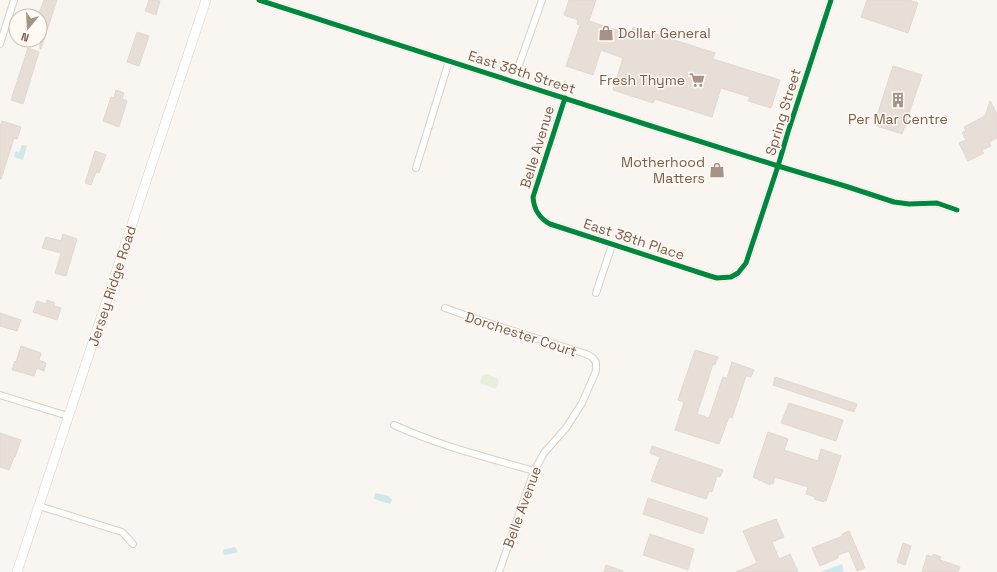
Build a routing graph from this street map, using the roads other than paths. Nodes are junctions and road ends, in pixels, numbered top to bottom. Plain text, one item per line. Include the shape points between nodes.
1 (14, 0) edge
2 (206, 0) edge
3 (259, 0) edge
4 (542, 0) edge
5 (831, 0) edge
6 (0, 44) edge
7 (449, 62) junction
8 (513, 82) junction
9 (564, 98) junction
10 (778, 166) junction
11 (416, 168) dead end
12 (534, 203) joint
13 (957, 210) dead end
14 (612, 245) junction
15 (738, 273) joint
16 (596, 293) dead end
17 (445, 308) dead end
18 (596, 362) joint
19 (0, 395) edge
20 (68, 416) junction
21 (394, 425) dead end
22 (534, 471) junction
23 (39, 506) junction
24 (133, 544) dead end
25 (17, 572) edge
26 (499, 572) edge

1 - 6 street
2 - 20 main road, Jersey Ridge Road
3 - 7 street, East 38th Street
4 - 8 street
5 - 10 street, Spring Street
7 - 8 street, East 38th Street
7 - 11 street
8 - 9 street, East 38th Street
9 - 10 street, East 38th Street
9 - 12 street, Belle Avenue via 535,190
10 - 13 street, East 38th Street via 894,202 937,203
10 - 15 street, Spring Street via 749,256
12 - 14 street, East 38th Place via 539,215 550,224
14 - 15 street, East 38th Place via 717,278 731,277
14 - 16 street
17 - 18 street, Dorchester Court via 586,354
18 - 22 street, Belle Avenue via 596,371 582,403
19 - 20 street
20 - 23 main road, Jersey Ridge Road
21 - 22 street via 442,445
22 - 26 street, Belle Avenue
23 - 24 street via 122,532
23 - 25 main road, Jersey Ridge Road

